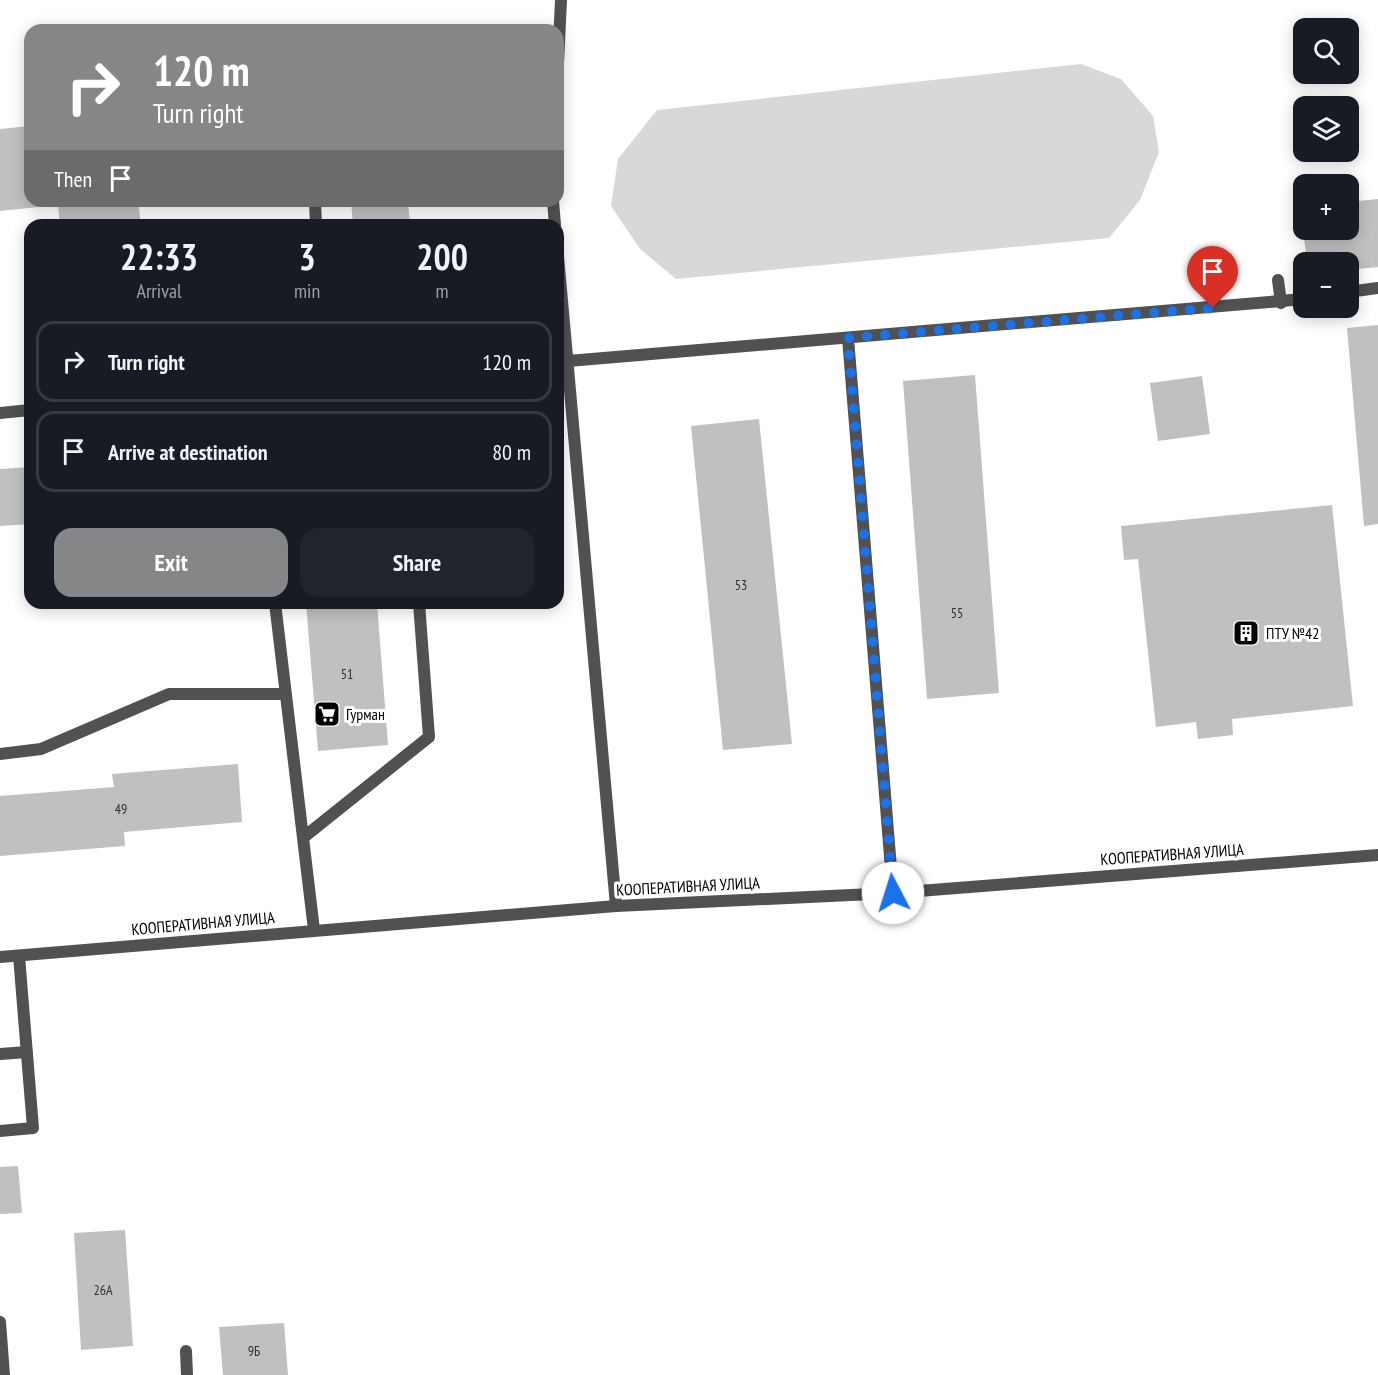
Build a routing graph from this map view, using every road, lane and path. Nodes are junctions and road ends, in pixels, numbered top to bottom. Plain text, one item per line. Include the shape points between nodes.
1 (561, 0) edge
2 (560, 24) edge
3 (1278, 280) dead end
4 (1378, 288) edge
5 (1359, 291) edge
6 (1293, 301) edge
7 (1281, 303) junction
8 (564, 319) edge
9 (848, 338) junction
10 (568, 361) junction
11 (24, 410) edge
12 (0, 412) edge
13 (276, 609) edge
14 (419, 609) edge
15 (286, 694) junction
16 (0, 754) edge
17 (304, 837) junction
18 (1378, 855) edge
19 (893, 893) junction
20 (616, 906) junction
21 (314, 930) junction
22 (19, 956) junction
23 (0, 957) edge
24 (27, 1052) junction
25 (0, 1054) edge
26 (0, 1131) edge
27 (0, 1322) edge
28 (186, 1351) dead end
29 (4, 1375) edge
30 (187, 1375) edge

1 - 2 street
3 - 7 street
4 - 5 street
6 - 7 street
7 - 9 street
8 - 10 street
9 - 10 street
9 - 19 street
10 - 20 street
11 - 12 street
13 - 15 street
14 - 17 street via 429,737
15 - 16 street via 169,694 41,749
15 - 17 street
17 - 21 street
18 - 19 street, КООПЕРАТИВНАЯ УЛИЦА
19 - 20 street, КООПЕРАТИВНАЯ УЛИЦА
20 - 21 street, КООПЕРАТИВНАЯ УЛИЦА
21 - 22 street, КООПЕРАТИВНАЯ УЛИЦА
22 - 23 street, КООПЕРАТИВНАЯ УЛИЦА
22 - 24 street
24 - 25 street
24 - 26 street via 33,1128
27 - 29 street
28 - 30 street

